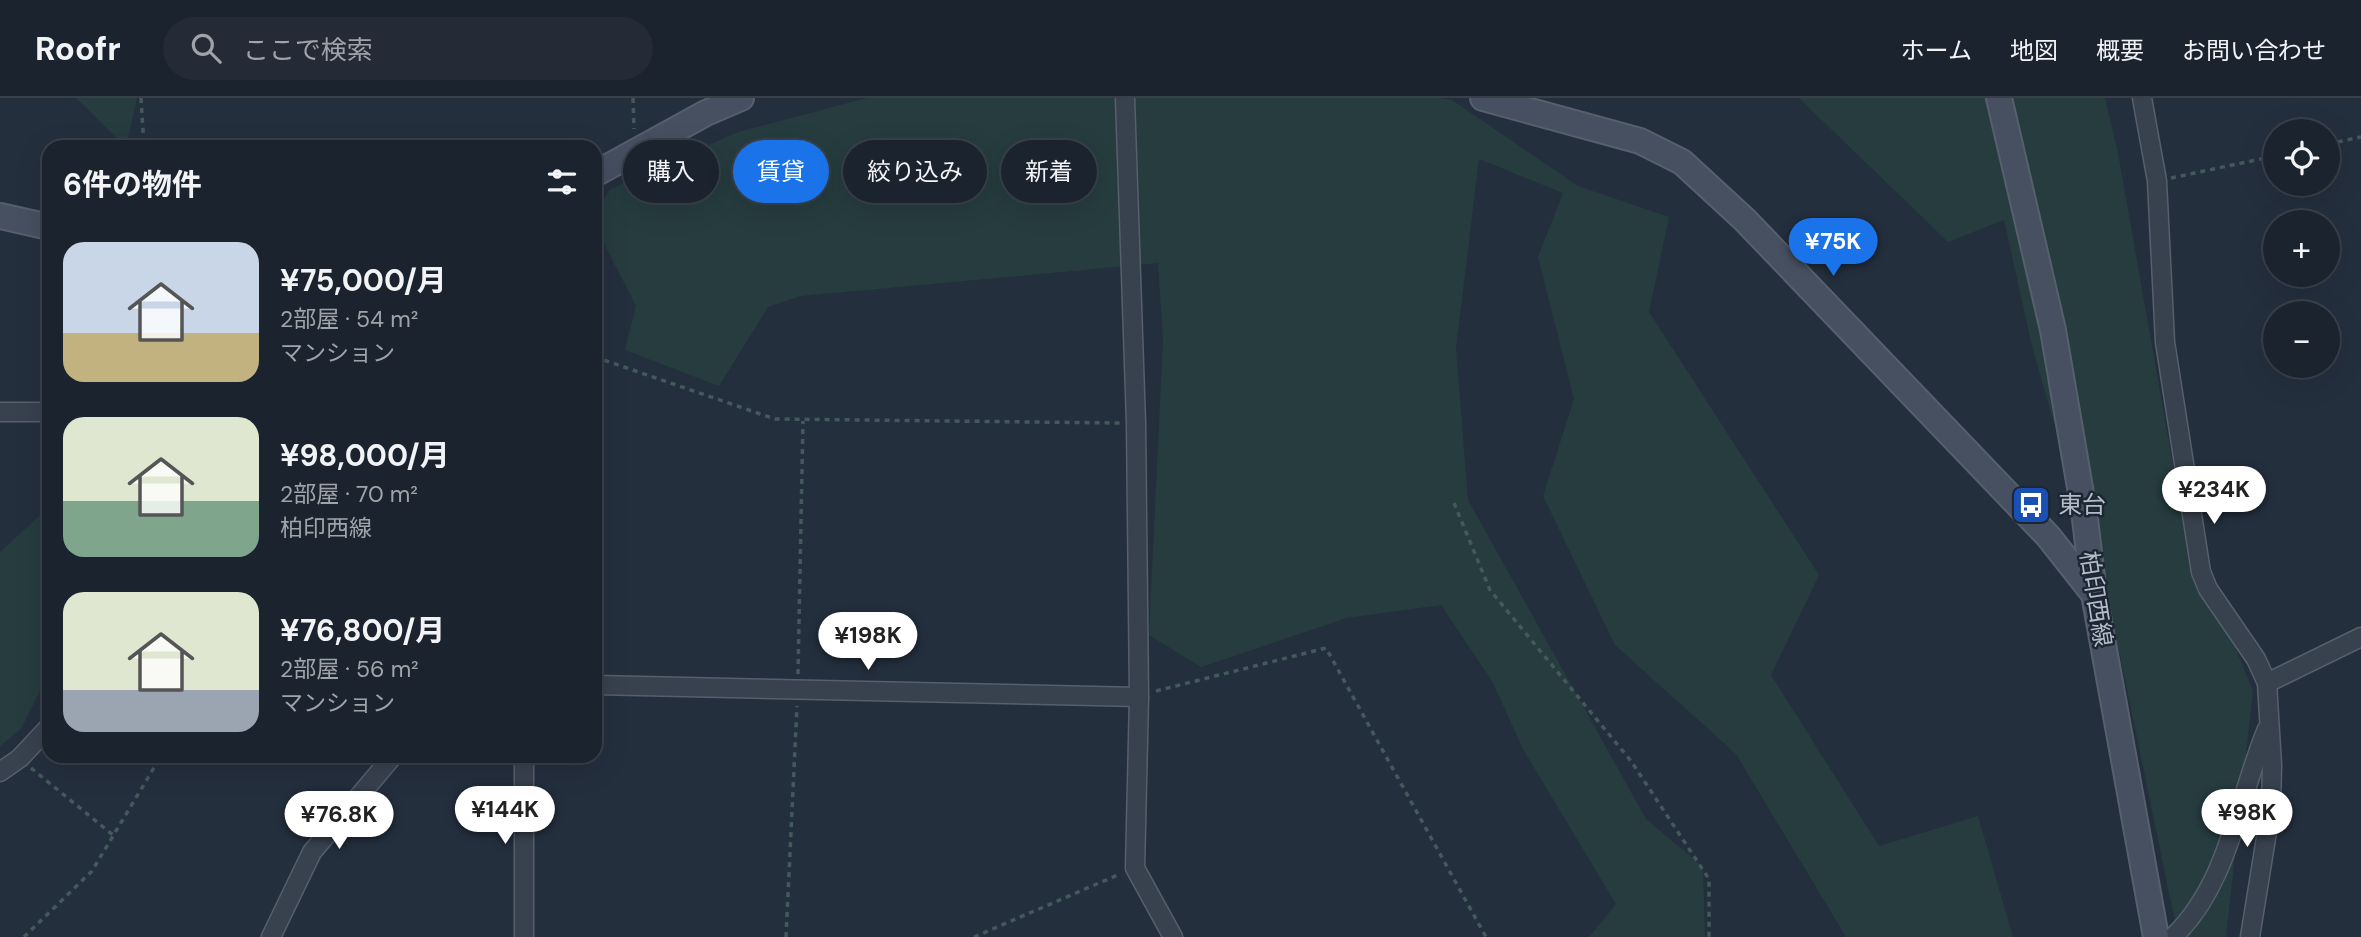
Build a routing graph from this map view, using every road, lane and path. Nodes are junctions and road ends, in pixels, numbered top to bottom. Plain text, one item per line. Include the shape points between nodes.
1 (141, 98) edge
2 (633, 98) edge
3 (741, 98) edge
4 (1125, 98) edge
5 (1483, 98) edge
6 (1999, 98) edge
7 (2142, 98) edge
8 (2361, 137) edge
9 (144, 140) edge
10 (634, 140) edge
11 (658, 140) edge
12 (2340, 141) edge
13 (623, 158) edge
14 (2263, 159) edge
15 (602, 170) edge
16 (2157, 181) junction
17 (0, 216) edge
18 (42, 225) edge
19 (602, 359) edge
20 (0, 412) edge
21 (42, 412) edge
22 (1136, 423) junction
23 (1454, 503) dead end
24 (2094, 594) junction
25 (2361, 637) edge
26 (2267, 683) junction
27 (602, 685) edge
28 (1139, 697) junction
29 (2268, 728) junction
30 (42, 734) edge
31 (20, 758) junction
32 (157, 763) edge
33 (387, 763) edge
34 (524, 763) edge
35 (0, 772) edge
36 (113, 835) junction
37 (1135, 868) junction
38 (24, 937) edge
39 (271, 937) edge
40 (524, 937) edge
41 (974, 937) edge
42 (1173, 937) edge
43 (1486, 937) edge
44 (1709, 937) edge
45 (2156, 937) edge
46 (2173, 937) edge
47 (2250, 937) edge

1 - 9 path
2 - 10 path
3 - 11 street
4 - 22 street
5 - 24 street via 1640,141 1682,162 1745,220 2048,536
6 - 24 street, 柏印西線 via 2053,330
7 - 16 street
8 - 12 path
13 - 15 street
14 - 16 path
16 - 26 street via 2162,324 2201,572
17 - 18 street
19 - 22 path via 775,419
20 - 21 street
22 - 28 street
23 - 44 path via 1490,590 1631,761 1709,879
24 - 45 street, 柏印西線
25 - 26 street
26 - 29 street
27 - 28 street
28 - 37 street
28 - 43 path via 1326,648
29 - 46 street via 2214,880 2189,921
29 - 47 street via 2271,807
30 - 31 street
31 - 35 street
31 - 36 path
32 - 36 path
33 - 39 street via 312,852
34 - 40 street
36 - 38 path via 92,871
37 - 41 path
37 - 42 street

